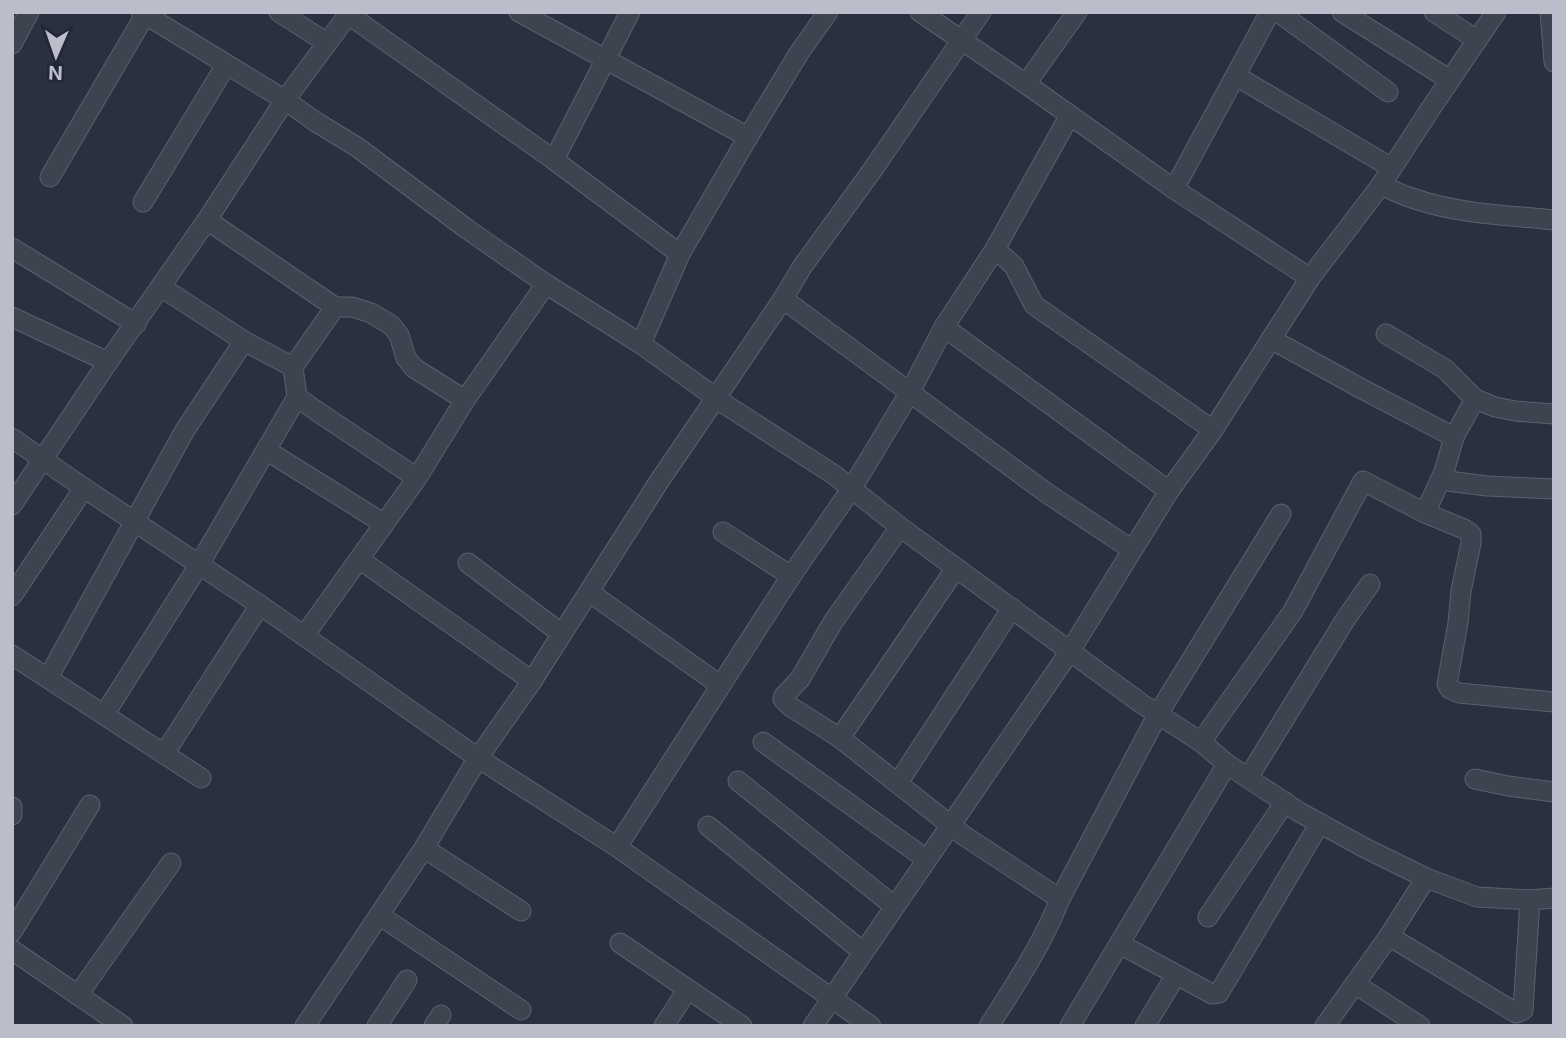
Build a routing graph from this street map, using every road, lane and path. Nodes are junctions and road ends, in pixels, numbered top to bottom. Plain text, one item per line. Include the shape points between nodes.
1 (29, 12) edge
2 (279, 12) edge
3 (520, 12) edge
4 (630, 12) edge
5 (828, 12) edge
6 (919, 12) edge
7 (981, 12) edge
8 (1077, 12) edge
9 (1270, 12) edge
10 (1278, 12) edge
11 (1342, 12) edge
12 (1434, 12) edge
13 (1496, 12) edge
14 (1550, 12) edge
15 (349, 13) edge
16 (143, 14) edge
17 (15, 33) edge
18 (961, 40) junction
19 (1478, 40) junction
20 (327, 43) junction
21 (606, 60) junction
22 (1554, 62) edge
23 (226, 65) junction
24 (1236, 76) junction
25 (1450, 80) junction
26 (1026, 85) junction
27 (1388, 92) dead end
28 (285, 100) junction
29 (1070, 115) junction
30 (748, 137) junction
31 (554, 160) junction
32 (1387, 176) junction
33 (50, 177) dead end
34 (1174, 189) junction
35 (143, 202) dead end
36 (207, 220) junction
37 (1554, 220) edge
38 (12, 248) edge
39 (995, 249) junction
40 (680, 254) junction
41 (1310, 278) junction
42 (546, 284) junction
43 (161, 287) junction
44 (783, 299) junction
45 (335, 307) junction
46 (12, 317) edge
47 (136, 324) junction
48 (944, 327) junction
49 (1386, 334) dead end
50 (1271, 339) junction
51 (244, 341) junction
52 (641, 344) junction
53 (108, 362) junction
54 (293, 367) junction
55 (910, 392) junction
56 (297, 397) junction
57 (715, 397) junction
58 (1475, 398) junction
59 (465, 400) junction
60 (1554, 414) edge
61 (1213, 430) junction
62 (1454, 437) junction
63 (12, 438) edge
64 (266, 450) junction
65 (43, 460) junction
66 (417, 478) junction
67 (1440, 480) junction
68 (84, 488) junction
69 (852, 488) junction
70 (1554, 489) edge
71 (1169, 491) junction
72 (12, 505) edge
73 (1425, 513) junction
74 (1281, 514) dead end
75 (134, 521) junction
76 (383, 523) junction
77 (900, 527) junction
78 (723, 532) dead end
79 (1131, 550) junction
80 (359, 559) junction
81 (468, 563) dead end
82 (199, 565) junction
83 (956, 568) junction
84 (792, 576) junction
85 (1370, 584) dead end
86 (589, 592) junction
87 (12, 596) edge
88 (260, 605) junction
89 (1012, 608) junction
90 (562, 634) junction
91 (304, 636) junction
92 (1070, 651) junction
93 (12, 655) edge
94 (48, 678) junction
95 (532, 681) junction
96 (720, 685) junction
97 (1554, 702) edge
98 (1158, 714) junction
99 (104, 715) junction
100 (840, 738) junction
101 (763, 742) dead end
102 (1200, 742) junction
103 (164, 754) junction
104 (478, 758) junction
105 (1227, 764) junction
106 (201, 778) dead end
107 (1248, 778) junction
108 (1475, 779) dead end
109 (738, 780) dead end
110 (898, 783) junction
111 (1554, 792) edge
112 (1285, 802) junction
113 (90, 805) dead end
114 (12, 807) edge
115 (12, 815) edge
116 (1320, 823) junction
117 (952, 824) junction
118 (708, 826) dead end
119 (617, 847) junction
120 (424, 848) junction
121 (926, 859) junction
122 (171, 863) dead end
123 (1426, 877) junction
124 (1554, 898) edge
125 (1060, 900) junction
126 (1530, 900) junction
127 (894, 906) junction
128 (521, 911) dead end
129 (379, 915) junction
130 (1208, 917) dead end
131 (12, 932) edge
132 (1389, 936) junction
133 (620, 943) dead end
134 (1121, 944) junction
135 (863, 952) junction
136 (14, 954) edge
137 (1175, 975) junction
138 (407, 980) dead end
139 (1355, 984) junction
140 (688, 989) junction
141 (78, 995) junction
142 (832, 998) junction
143 (522, 1010) dead end
144 (123, 1026) edge
145 (305, 1026) edge
146 (377, 1026) edge
147 (664, 1026) edge
148 (742, 1026) edge
149 (813, 1026) edge
150 (871, 1026) edge
151 (989, 1026) edge
152 (1070, 1026) edge
153 (1145, 1026) edge
154 (1325, 1026) edge
155 (1420, 1026) edge

1 - 17 street
2 - 20 street
3 - 21 street
4 - 21 street
5 - 30 street
6 - 18 street
7 - 18 street
8 - 26 street
9 - 24 street
10 - 27 street
11 - 25 street
12 - 19 street
13 - 19 street
14 - 22 street
15 - 20 street
15 - 31 street
16 - 23 street
16 - 33 street
18 - 26 street
18 - 44 street
19 - 25 street
20 - 28 street
21 - 30 street
21 - 31 street
23 - 28 street
23 - 35 street
24 - 32 street
24 - 34 street
25 - 32 street
26 - 29 street
28 - 36 street
28 - 42 street
29 - 34 street
29 - 39 street
30 - 40 street
31 - 40 street
32 - 37 street via 1411,198 1444,207
32 - 41 street
34 - 41 street
36 - 43 street
36 - 45 street
38 - 47 street
39 - 48 street
39 - 61 street via 1013,267 1034,305
40 - 52 street
41 - 50 street
42 - 52 street
42 - 59 street
43 - 47 street
43 - 51 street
44 - 55 street
44 - 57 street
45 - 54 street
45 - 59 street via 371,313 391,325 414,368
46 - 53 street
47 - 53 street
48 - 55 street
48 - 71 street
49 - 58 street via 1445,369
50 - 61 street
50 - 62 street
51 - 54 street
51 - 75 street via 185,430
52 - 57 street
53 - 65 street
54 - 56 street
55 - 69 street
55 - 79 street
56 - 64 street
56 - 66 street
57 - 69 street
57 - 86 street
58 - 60 street via 1495,407
58 - 62 street
59 - 66 street
61 - 71 street
62 - 67 street
63 - 65 street
64 - 76 street
64 - 82 street
65 - 68 street
65 - 72 street
66 - 76 street
67 - 70 street
67 - 73 street
68 - 75 street
68 - 87 street
69 - 77 street
69 - 84 street
71 - 79 street
73 - 97 street via 1471,534 1447,684 1450,689
73 - 102 street via 1363,481 1293,611
74 - 98 street
75 - 82 street
75 - 94 street
76 - 80 street
77 - 83 street
77 - 100 street via 783,699
78 - 84 street
79 - 92 street
80 - 91 street
80 - 95 street
81 - 90 street
82 - 88 street
82 - 99 street
83 - 89 street
83 - 100 street
84 - 96 street
85 - 107 street
86 - 90 street
86 - 96 street
88 - 91 street
88 - 103 street
89 - 92 street
89 - 110 street
90 - 95 street
91 - 104 street
92 - 98 street
92 - 117 street
93 - 94 street
94 - 99 street
95 - 104 street
96 - 119 street
98 - 102 street
98 - 125 street
99 - 103 street
100 - 110 street
101 - 121 street
102 - 105 street
103 - 106 street
104 - 119 street
104 - 120 street
105 - 107 street
105 - 134 street
107 - 112 street
108 - 111 street
109 - 127 street
110 - 117 street
112 - 116 street
112 - 130 street
113 - 131 street
114 - 115 street
116 - 123 street
116 - 137 street via 1219,993 1212,994
117 - 121 street
117 - 125 street
118 - 135 street
119 - 142 street
120 - 128 street
120 - 129 street
121 - 127 street
122 - 141 street
123 - 126 street via 1476,897
123 - 132 street
124 - 126 street
125 - 151 street via 1032,957
126 - 132 street via 1520,1013
127 - 135 street
129 - 143 street
129 - 145 street
132 - 139 street
133 - 140 street
134 - 137 street
134 - 152 street
135 - 142 street
136 - 141 street
137 - 153 street
138 - 146 street
139 - 154 street
139 - 155 street
140 - 147 street
140 - 148 street
141 - 144 street
142 - 149 street
142 - 150 street

